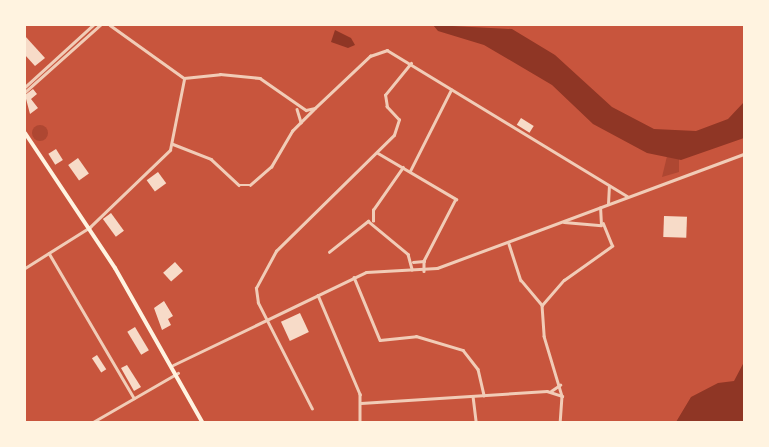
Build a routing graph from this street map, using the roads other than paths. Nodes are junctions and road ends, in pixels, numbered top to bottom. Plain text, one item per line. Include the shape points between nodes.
1 (93, 25) edge
2 (100, 25) edge
3 (110, 25) edge
4 (412, 62) junction
5 (184, 78) junction
6 (25, 87) edge
7 (451, 90) junction
8 (25, 92) edge
9 (297, 107) junction
10 (315, 108) junction
11 (301, 122) junction
12 (25, 133) edge
13 (173, 144) junction
14 (378, 154) junction
15 (744, 154) edge
16 (403, 167) junction
17 (410, 171) junction
18 (608, 186) junction
19 (626, 196) junction
20 (608, 204) junction
21 (600, 208) junction
22 (373, 210) junction
23 (363, 221) junction
24 (564, 222) junction
25 (374, 223) junction
26 (603, 224) junction
27 (90, 227) junction
28 (509, 244) junction
29 (49, 252) junction
30 (329, 252) dead end
31 (412, 262) junction
32 (424, 262) junction
33 (25, 268) edge
34 (412, 271) junction
35 (424, 271) junction
36 (354, 277) junction
37 (318, 295) junction
38 (542, 305) junction
39 (266, 320) junction
40 (173, 364) junction
41 (178, 372) junction
42 (560, 385) junction
43 (550, 391) junction
44 (484, 395) junction
45 (473, 396) junction
46 (562, 396) junction
47 (134, 398) junction
48 (361, 403) junction
49 (312, 408) dead end
50 (93, 422) edge
51 (202, 422) edge
52 (360, 422) edge
53 (476, 422) edge
54 (560, 422) edge

1 - 6 street
2 - 8 street
3 - 5 street
4 - 7 street
4 - 10 street via 395,53 378,52
4 - 14 street via 385,95 399,126
5 - 9 street via 220,74 260,78 277,86
5 - 13 street
7 - 17 street
7 - 18 street
9 - 10 street
9 - 11 street
10 - 11 street
11 - 13 street via 271,167 245,186 216,162
12 - 27 main road
13 - 27 street
14 - 16 street
14 - 39 street via 276,251 255,293
15 - 19 street
16 - 17 street
16 - 22 street
17 - 32 street via 456,199
18 - 19 street
18 - 20 street
19 - 20 street
20 - 21 street
21 - 24 street
21 - 26 street
22 - 23 street
22 - 25 street
23 - 25 street
23 - 30 street
24 - 26 street
24 - 28 street
25 - 31 street
26 - 38 street via 612,246 564,280
27 - 29 street
27 - 40 main road
28 - 35 street
28 - 38 street via 521,280
29 - 33 street
29 - 47 street
31 - 32 street
31 - 34 street
32 - 35 street
34 - 35 street
34 - 36 street via 366,272
36 - 37 street
36 - 44 street via 380,340 416,336 463,350 478,369
37 - 39 street
37 - 48 street
38 - 42 street via 544,336
39 - 40 street
39 - 49 street
40 - 41 main road
41 - 47 street
41 - 51 main road
42 - 43 street
42 - 46 street
43 - 44 street
43 - 46 street
44 - 45 street
45 - 48 street
45 - 53 street
46 - 54 street
47 - 50 street
48 - 52 street

